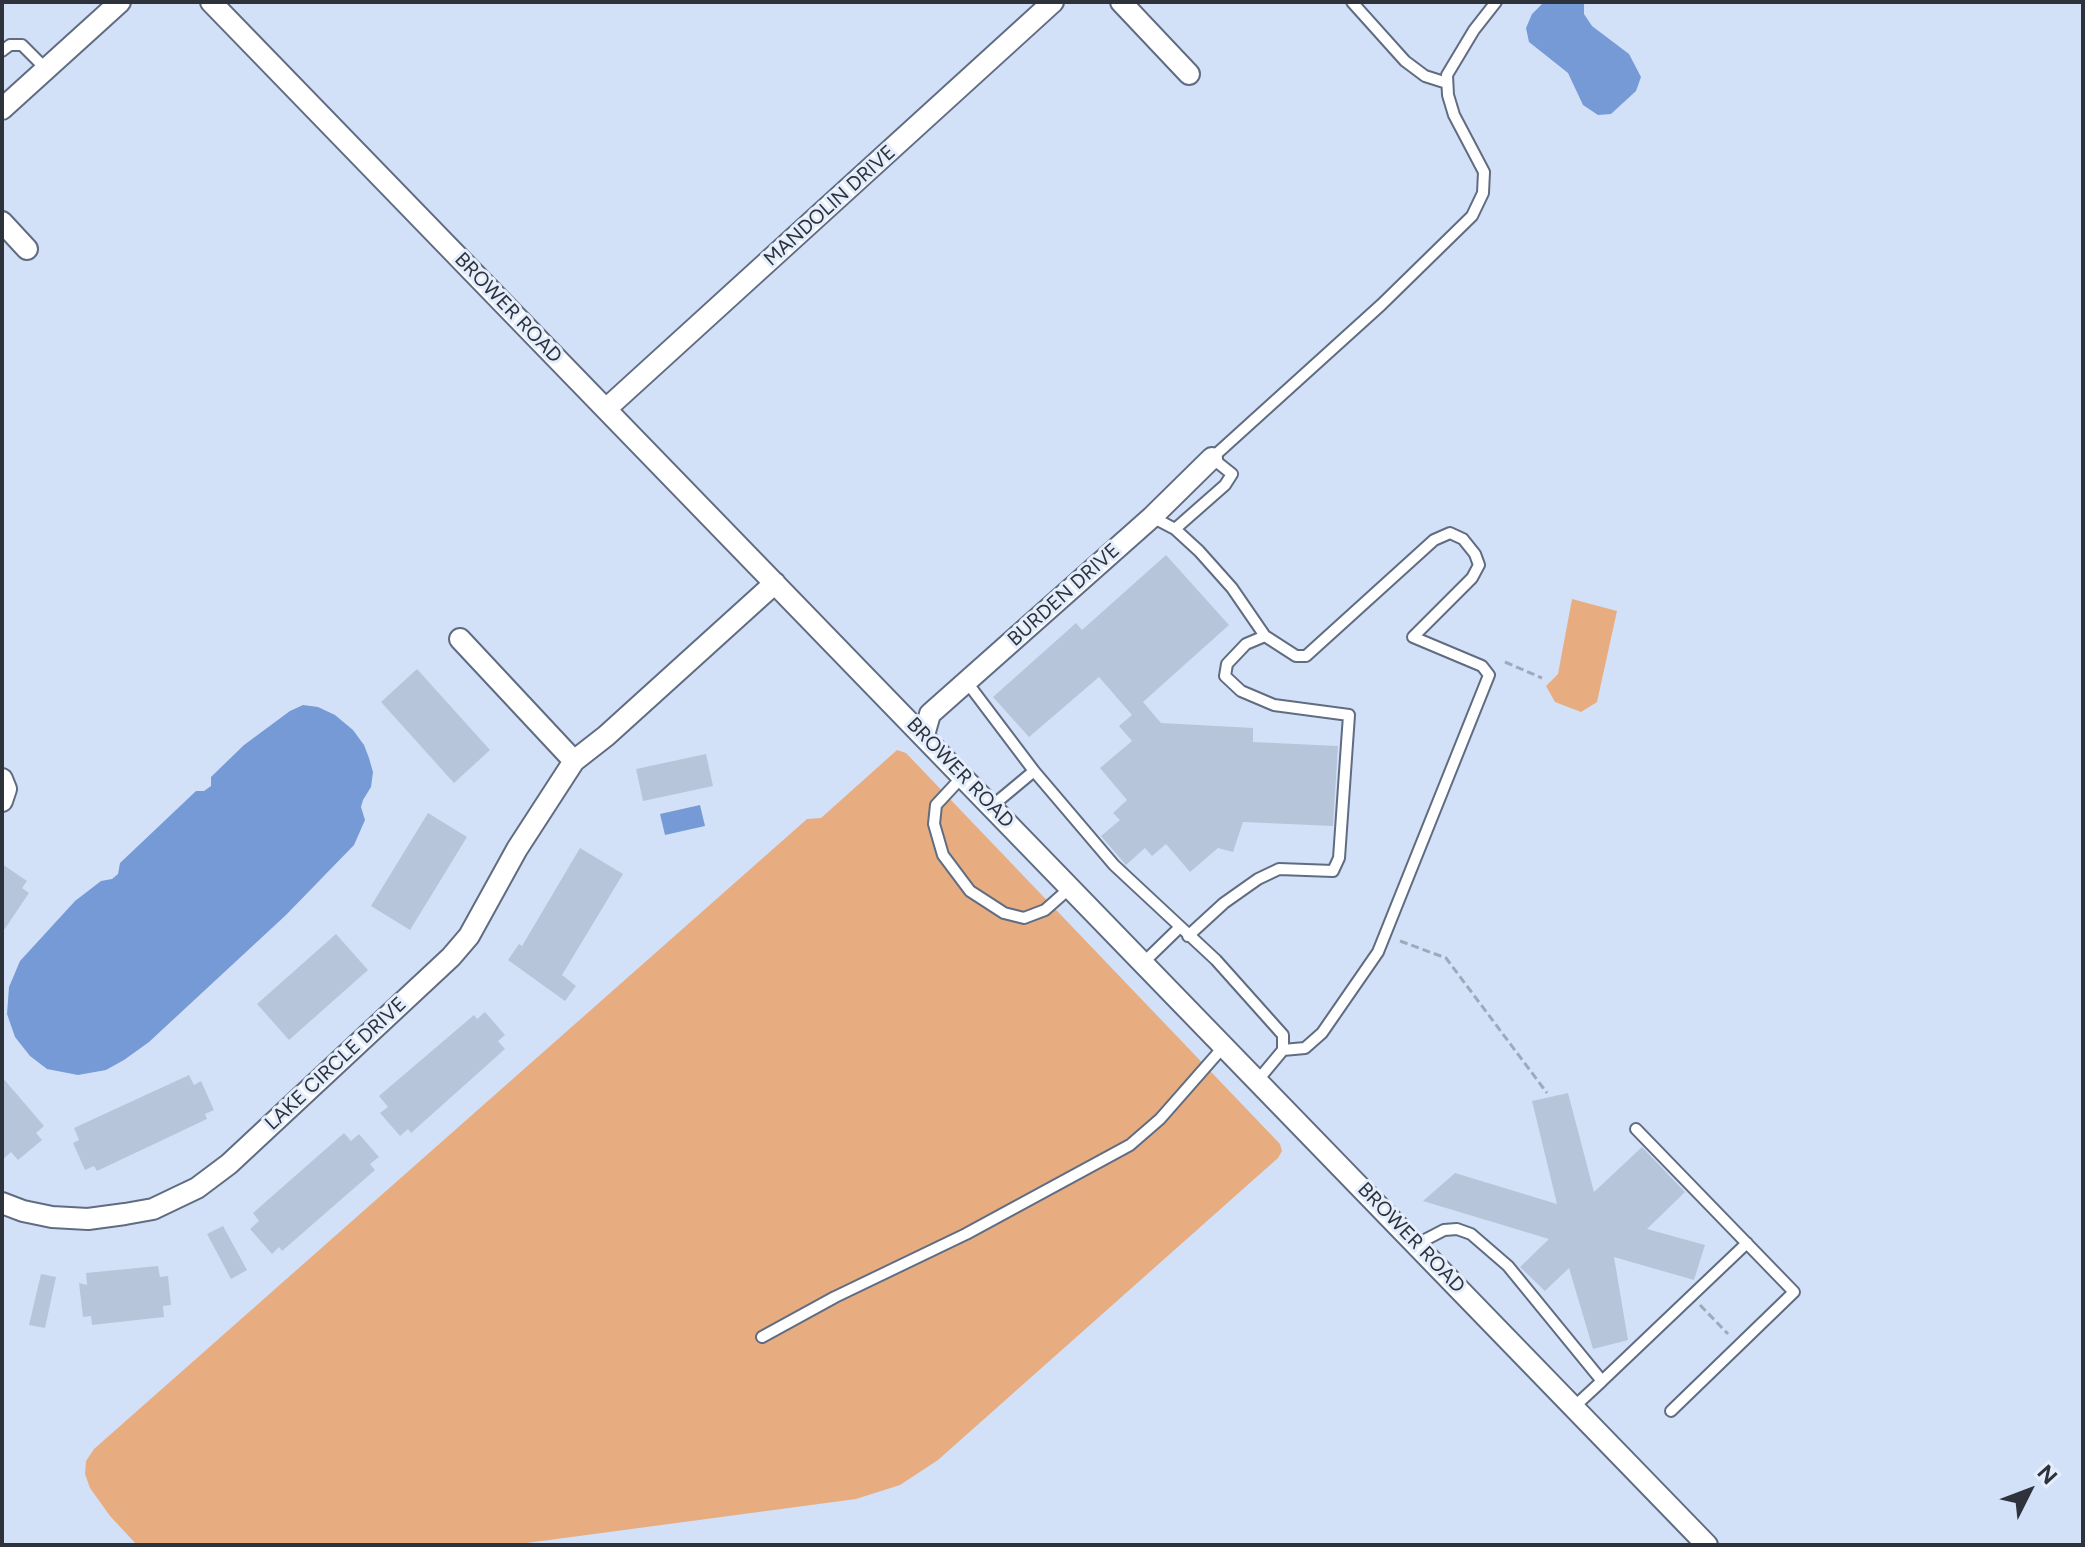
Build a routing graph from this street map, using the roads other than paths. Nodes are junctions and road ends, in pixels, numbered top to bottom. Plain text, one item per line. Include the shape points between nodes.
1 (120, 2) edge
2 (211, 2) edge
3 (1053, 2) edge
4 (1121, 2) edge
5 (1352, 2) edge
6 (1496, 2) edge
7 (2, 51) edge
8 (46, 69) junction
9 (1189, 74) dead end
10 (1447, 83) junction
11 (2, 109) edge
12 (2, 222) edge
13 (27, 249) dead end
14 (606, 409) junction
15 (1212, 458) junction
16 (1152, 517) junction
17 (1175, 529) junction
18 (775, 583) junction
19 (1265, 636) junction
20 (460, 639) dead end
21 (966, 681) junction
22 (924, 735) junction
23 (574, 761) junction
24 (1034, 771) junction
25 (963, 776) junction
26 (2, 779) edge
27 (2, 801) edge
28 (992, 806) junction
29 (1071, 887) junction
30 (1183, 932) junction
31 (1144, 962) junction
32 (1225, 1045) junction
33 (1283, 1050) junction
34 (1258, 1080) junction
35 (1636, 1129) dead end
36 (2, 1203) edge
37 (1747, 1243) junction
38 (1417, 1244) junction
39 (762, 1337) dead end
40 (1602, 1381) junction
41 (1575, 1406) junction
42 (1671, 1411) dead end
43 (1696, 1541) edge

1 - 8 street
2 - 14 street, BROWER ROAD
3 - 14 street, MANDOLIN DRIVE
4 - 9 street
5 - 10 lane via 1405,61 1425,76
6 - 10 lane via 1456,58
7 - 8 lane via 22,45
8 - 11 street
10 - 15 lane via 1454,115 1484,172 1483,193 1472,216
12 - 13 street
14 - 18 street, BROWER ROAD
15 - 16 street, BURDEN DRIVE
15 - 17 lane via 1232,474
16 - 17 lane
16 - 21 street, BURDEN DRIVE
17 - 19 lane via 1232,588
18 - 22 street, BROWER ROAD
18 - 23 street, LAKE CIRCLE DRIVE
19 - 30 lane via 1246,644 1227,664 1225,676 1241,691 1274,705 1349,715 1339,858 1333,871 1279,869
19 - 33 lane via 1296,656 1306,656 1434,540 1450,533 1463,539 1479,565 1413,637 1482,666 1489,675 1385,935 1322,1033 1305,1048
20 - 23 street
21 - 22 street, BURDEN DRIVE via 930,714
21 - 24 lane
22 - 25 street, BROWER ROAD
23 - 36 street, LAKE CIRCLE DRIVE via 460,947 229,1164 197,1188 153,1209 125,1214 52,1217
24 - 28 lane
24 - 30 lane via 1114,865
25 - 28 street, BROWER ROAD
25 - 29 lane via 936,805 934,824 943,855 970,891 1004,913 1024,918 1045,910
26 - 27 street
28 - 29 street, BROWER ROAD
29 - 31 street, BROWER ROAD
30 - 31 lane
30 - 33 lane via 1216,960 1283,1035
31 - 32 street, BROWER ROAD
32 - 34 street, BROWER ROAD
32 - 39 lane via 1130,1145
33 - 34 lane
34 - 38 street, BROWER ROAD
35 - 37 lane
37 - 40 lane
37 - 42 lane via 1794,1292
38 - 40 lane via 1444,1230 1471,1234 1516,1275
38 - 41 street, BROWER ROAD
40 - 41 lane
41 - 43 street, BROWER ROAD

